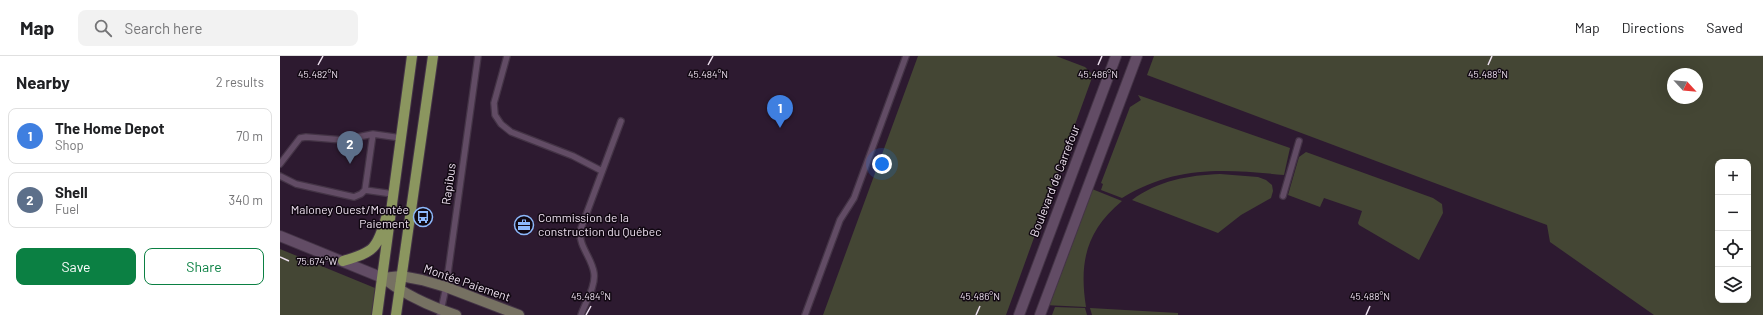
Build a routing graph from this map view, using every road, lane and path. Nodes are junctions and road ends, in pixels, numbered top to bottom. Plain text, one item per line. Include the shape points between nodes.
1 (412, 56) edge
2 (433, 56) edge
3 (478, 56) edge
4 (507, 56) edge
5 (906, 56) edge
6 (1116, 56) edge
7 (1137, 56) edge
8 (621, 121) dead end
9 (373, 134) junction
10 (401, 138) junction
11 (1299, 141) dead end
12 (280, 164) edge
13 (602, 171) junction
14 (280, 176) edge
15 (394, 189) junction
16 (365, 190) junction
17 (1283, 196) dead end
18 (280, 236) edge
19 (343, 261) junction
20 (402, 276) junction
21 (383, 278) junction
22 (446, 287) junction
23 (400, 291) junction
24 (441, 312) edge
25 (377, 315) edge
26 (396, 315) edge
27 (456, 315) edge
28 (519, 315) edge
29 (581, 315) edge
30 (805, 315) edge
31 (1019, 315) edge
32 (1040, 315) edge

1 - 10 main road
2 - 20 main road
3 - 22 lane, Rapibus
4 - 13 lane via 494,103 495,115 501,124 511,132 573,156
5 - 30 lane via 854,198 840,220
6 - 31 street, Boulevard de Carrefour
7 - 32 street
8 - 13 lane
9 - 10 lane
9 - 12 lane via 343,140 300,138
9 - 16 lane
10 - 15 main road
11 - 17 lane
13 - 29 lane via 580,231 579,238 591,264 594,280
14 - 16 lane via 296,184 354,197
15 - 16 lane
15 - 19 main road via 376,244 364,255
15 - 21 main road
18 - 19 street, Montée Paiement
19 - 21 street, Montée Paiement
20 - 21 main road, Montée Paiement
20 - 22 main road, Montée Paiement
20 - 23 main road
21 - 23 main road, Montée Paiement
21 - 25 main road
22 - 24 lane, Rapibus
22 - 28 main road, Montée Paiement
23 - 24 main road, Montée Paiement
23 - 26 main road
24 - 27 main road, Montée Paiement

